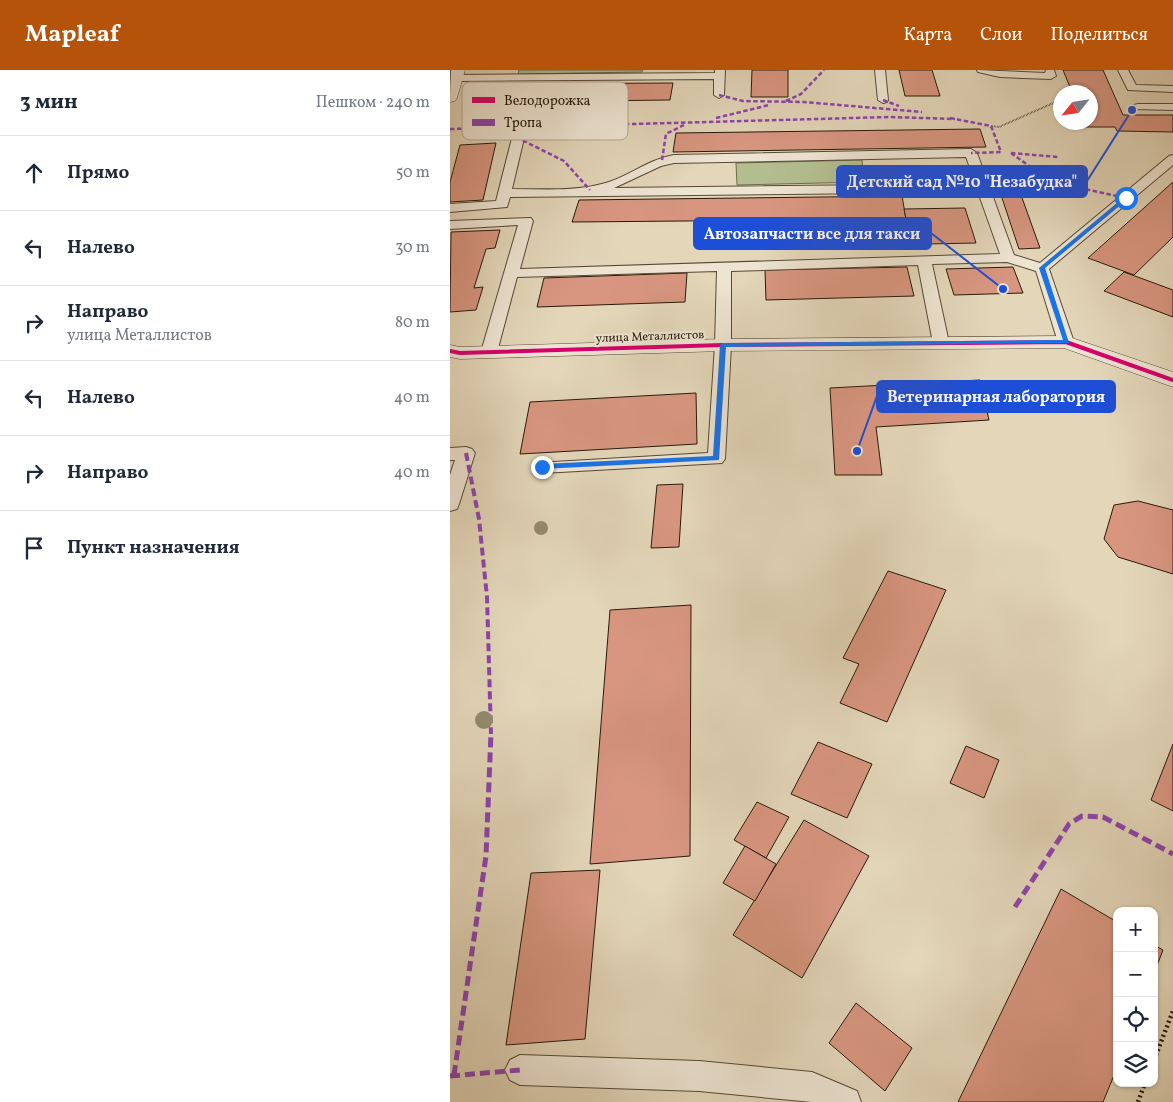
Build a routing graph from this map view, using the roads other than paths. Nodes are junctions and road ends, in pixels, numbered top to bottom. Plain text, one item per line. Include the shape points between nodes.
1 (880, 70) edge
2 (982, 70) edge
3 (1122, 70) edge
4 (719, 73) edge
5 (457, 74) edge
6 (1055, 85) edge
7 (1173, 89) edge
8 (719, 95) dead end
9 (450, 98) edge
10 (884, 100) dead end
11 (1138, 107) dead end
12 (1173, 107) edge
13 (518, 140) edge
14 (1173, 159) edge
15 (982, 188) junction
16 (579, 192) junction
17 (506, 193) junction
18 (450, 208) edge
19 (450, 225) edge
20 (1008, 258) junction
21 (924, 260) junction
22 (724, 266) junction
23 (1042, 268) junction
24 (512, 273) junction
25 (1066, 342) junction
26 (941, 343) junction
27 (723, 345) junction
28 (450, 351) edge
29 (489, 352) junction
30 (1173, 380) edge
31 (450, 454) edge
32 (542, 467) dead end
33 (450, 504) edge
34 (520, 1070) dead end
35 (846, 1102) edge

1 - 10 lane
2 - 6 lane via 1000,74 1051,74
3 - 7 lane via 1132,88
4 - 5 lane
4 - 8 lane
5 - 9 street
11 - 12 lane
13 - 17 lane
14 - 23 lane
15 - 16 lane
15 - 16 lane via 971,153 674,159 652,164 612,186
15 - 20 lane
16 - 17 lane
17 - 18 lane via 502,204
19 - 24 lane via 526,222
20 - 21 lane
20 - 23 lane
21 - 22 lane
21 - 26 lane
22 - 24 lane
22 - 27 lane
23 - 25 lane
24 - 29 lane
25 - 26 street, улица Металлистов
25 - 30 street, улица Металлистов
26 - 27 street, улица Металлистов
27 - 29 street, улица Металлистов
27 - 32 lane via 716,459
28 - 29 street, улица Металлистов
31 - 33 lane via 466,453
34 - 35 lane via 699,1076 812,1088

